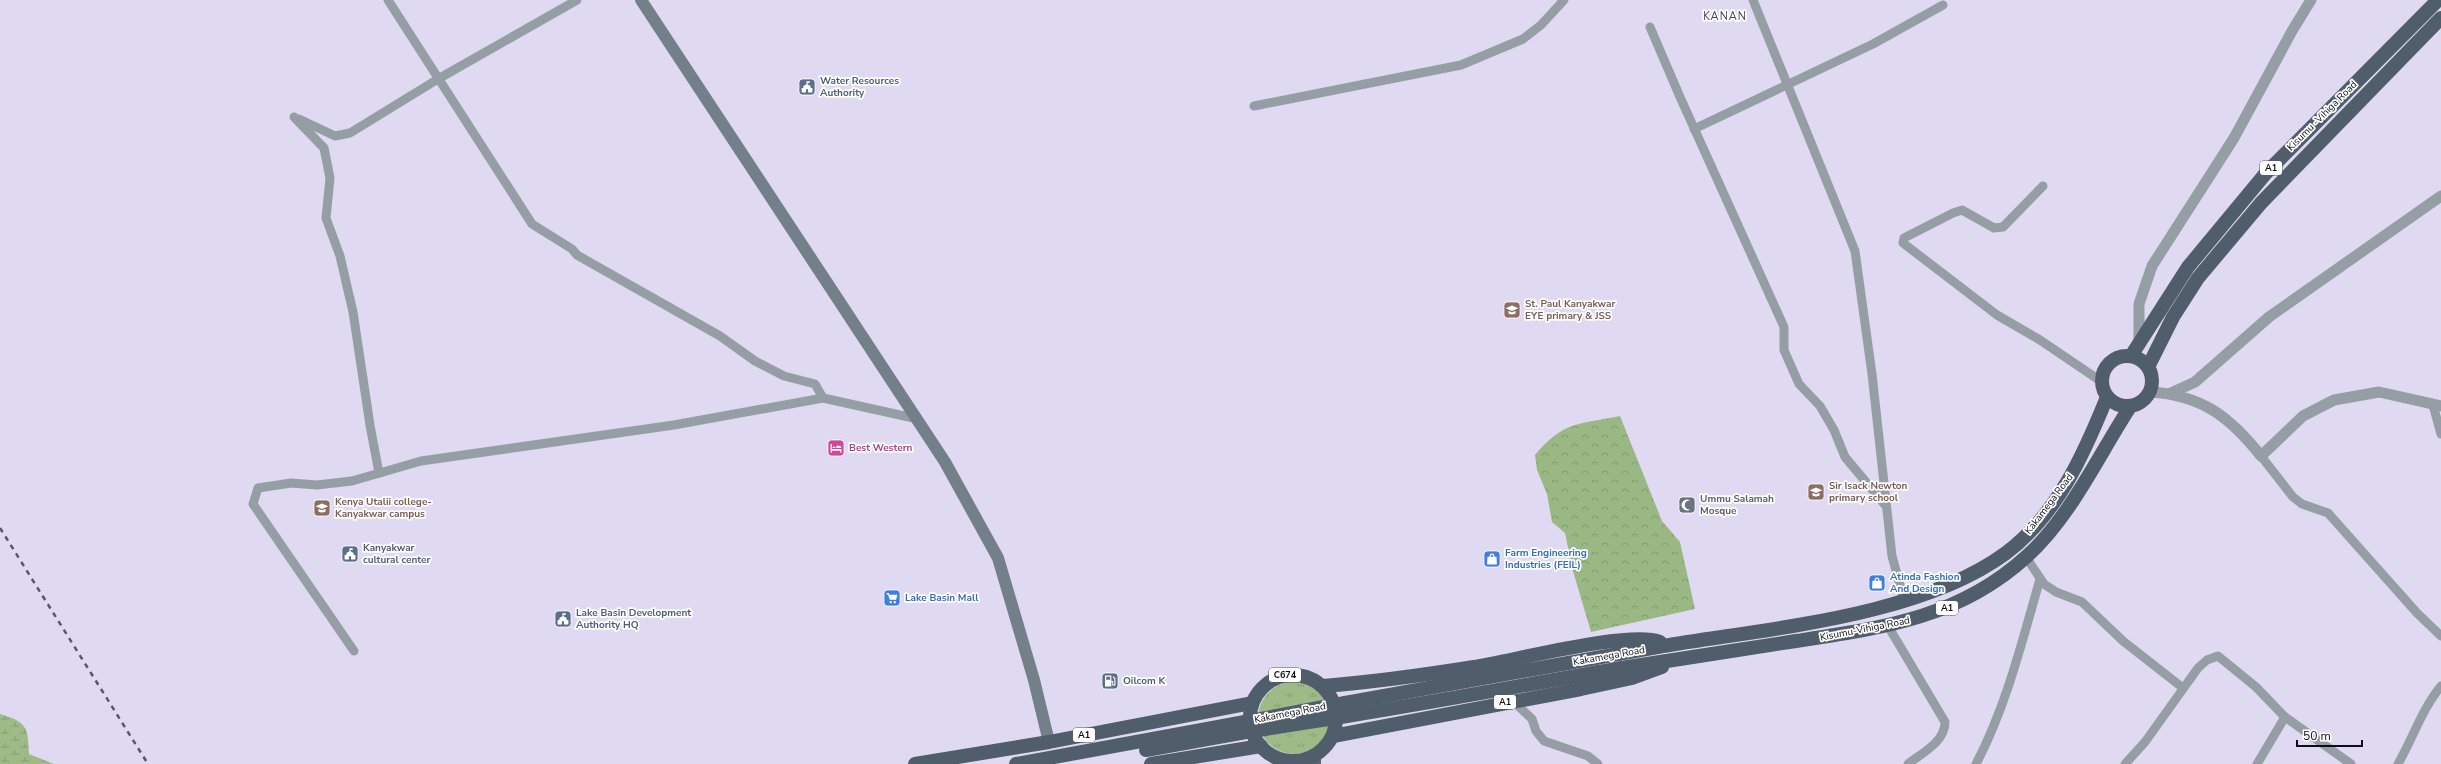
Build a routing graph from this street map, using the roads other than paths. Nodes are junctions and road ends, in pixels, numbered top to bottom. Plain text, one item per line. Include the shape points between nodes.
1 (388, 0) edge
2 (577, 0) edge
3 (641, 0) edge
4 (1564, 0) edge
5 (1753, 0) edge
6 (2438, 0) edge
7 (2314, 2) edge
8 (1943, 5) dead end
9 (2441, 18) edge
10 (1650, 26) dead end
11 (438, 79) junction
12 (1788, 84) junction
13 (1254, 106) dead end
14 (1694, 129) junction
15 (2043, 186) dead end
16 (2441, 196) edge
17 (2139, 341) junction
18 (2130, 356) junction
19 (2148, 367) junction
20 (2102, 382) junction
21 (2150, 392) junction
22 (2171, 394) junction
23 (2107, 397) junction
24 (822, 398) junction
25 (2437, 405) edge
26 (2130, 407) junction
27 (917, 419) junction
28 (2441, 434) edge
29 (2261, 456) junction
30 (379, 473) junction
31 (1886, 506) junction
32 (2026, 557) junction
33 (2040, 580) junction
34 (1904, 600) junction
35 (1888, 626) junction
36 (2441, 636) edge
37 (1668, 645) junction
38 (354, 651) dead end
39 (1674, 660) junction
40 (1323, 686) junction
41 (2441, 686) edge
42 (2183, 688) junction
43 (1513, 701) junction
44 (1252, 703) junction
45 (2285, 716) junction
46 (1333, 736) junction
47 (1049, 742) junction
48 (1261, 746) junction
49 (1314, 760) edge
50 (1288, 763) edge
51 (915, 764) edge
52 (1016, 764) edge
53 (1059, 764) edge
54 (1151, 764) edge
55 (1598, 764) edge
56 (1908, 764) edge
57 (1976, 764) edge
58 (2125, 764) edge
59 (2257, 764) edge
60 (2351, 764) edge
61 (2398, 764) edge

1 - 11 street
2 - 11 street
3 - 27 main road
4 - 13 street via 1542,25 1523,39 1461,65
5 - 12 street
6 - 17 highway, Kisumu -Vihiga Road / A1 via 2266,173 2188,267
7 - 17 street via 2292,31 2234,138 2152,266 2139,304
8 - 12 street via 1873,44
9 - 19 highway, Kisumu -Vihiga Road / A1 via 2261,203 2198,278 2173,317
10 - 14 street
11 - 24 street via 532,224 572,249 577,255 720,336 755,361 784,376 815,384
11 - 30 street via 350,133 335,136 294,117 324,148 330,178 326,218 340,256 353,312
12 - 14 street
12 - 31 street via 1807,136 1838,206 1859,268
14 - 31 street via 1784,327 1784,350 1798,384 1820,406 1834,430 1845,457
15 - 20 street via 2003,227 1994,228 1962,210 1904,238 1903,243 1997,315 2040,340
16 - 22 street via 2269,317 2195,382
17 - 18 highway, Kisumu -Vihiga Road / A1
18 - 19 highway via 2142,360
18 - 20 highway via 2111,361 2106,367
19 - 21 highway via 2152,384
20 - 23 highway
21 - 22 street
21 - 26 highway, A1 via 2142,402
22 - 29 street via 2213,410 2233,423
23 - 26 highway via 2121,406
23 - 34 highway, Kakamega Road / A1 via 2087,447 2070,479 2029,532 2006,552 1979,570 1934,592
24 - 27 street
24 - 30 street via 674,425 421,461
25 - 28 street
25 - 29 street via 2380,392 2334,400 2303,416
26 - 32 highway, Kisumu-Vihiga Road / A1 via 2067,510
27 - 47 main road via 945,462 998,558 1034,680
29 - 36 street via 2293,497 2302,504 2328,513 2417,614
30 - 38 street via 352,481 317,485 291,483 258,488 253,504
31 - 34 street via 1892,556
32 - 33 street
32 - 35 highway, Kisumu-Vihiga Road / A1 via 1965,599 1940,611
33 - 42 street via 2056,592 2082,602 2123,641
33 - 57 street via 2010,680
34 - 37 highway, Kakamega Road / A1 via 1846,616
35 - 39 highway, Kisumu-Vihiga Road / A1
35 - 56 street via 1945,722 1944,731 1937,742
37 - 40 highway, A1 via 1653,640 1633,640 1475,667
37 - 52 highway, Kakamega Road / A1, bridge
39 - 43 highway, A1 via 1655,671 1632,678
39 - 53 highway, Kakamega Road / A1, bridge via 1481,695
40 - 44 highway, C674 via 1305,676 1284,675 1261,688
40 - 46 highway, C674 via 1331,696 1336,709
41 - 61 street via 2421,716 2411,742
42 - 45 street via 2207,660 2218,656 2256,687
42 - 58 street via 2145,742
43 - 46 highway, A1
43 - 55 street via 1532,719 1536,731 1544,741 1583,754
44 - 47 highway, A1
44 - 48 highway via 1251,726 1255,739
45 - 59 street
45 - 60 street
46 - 49 highway
47 - 51 highway, A1
48 - 50 highway
48 - 54 highway
49 - 50 highway

